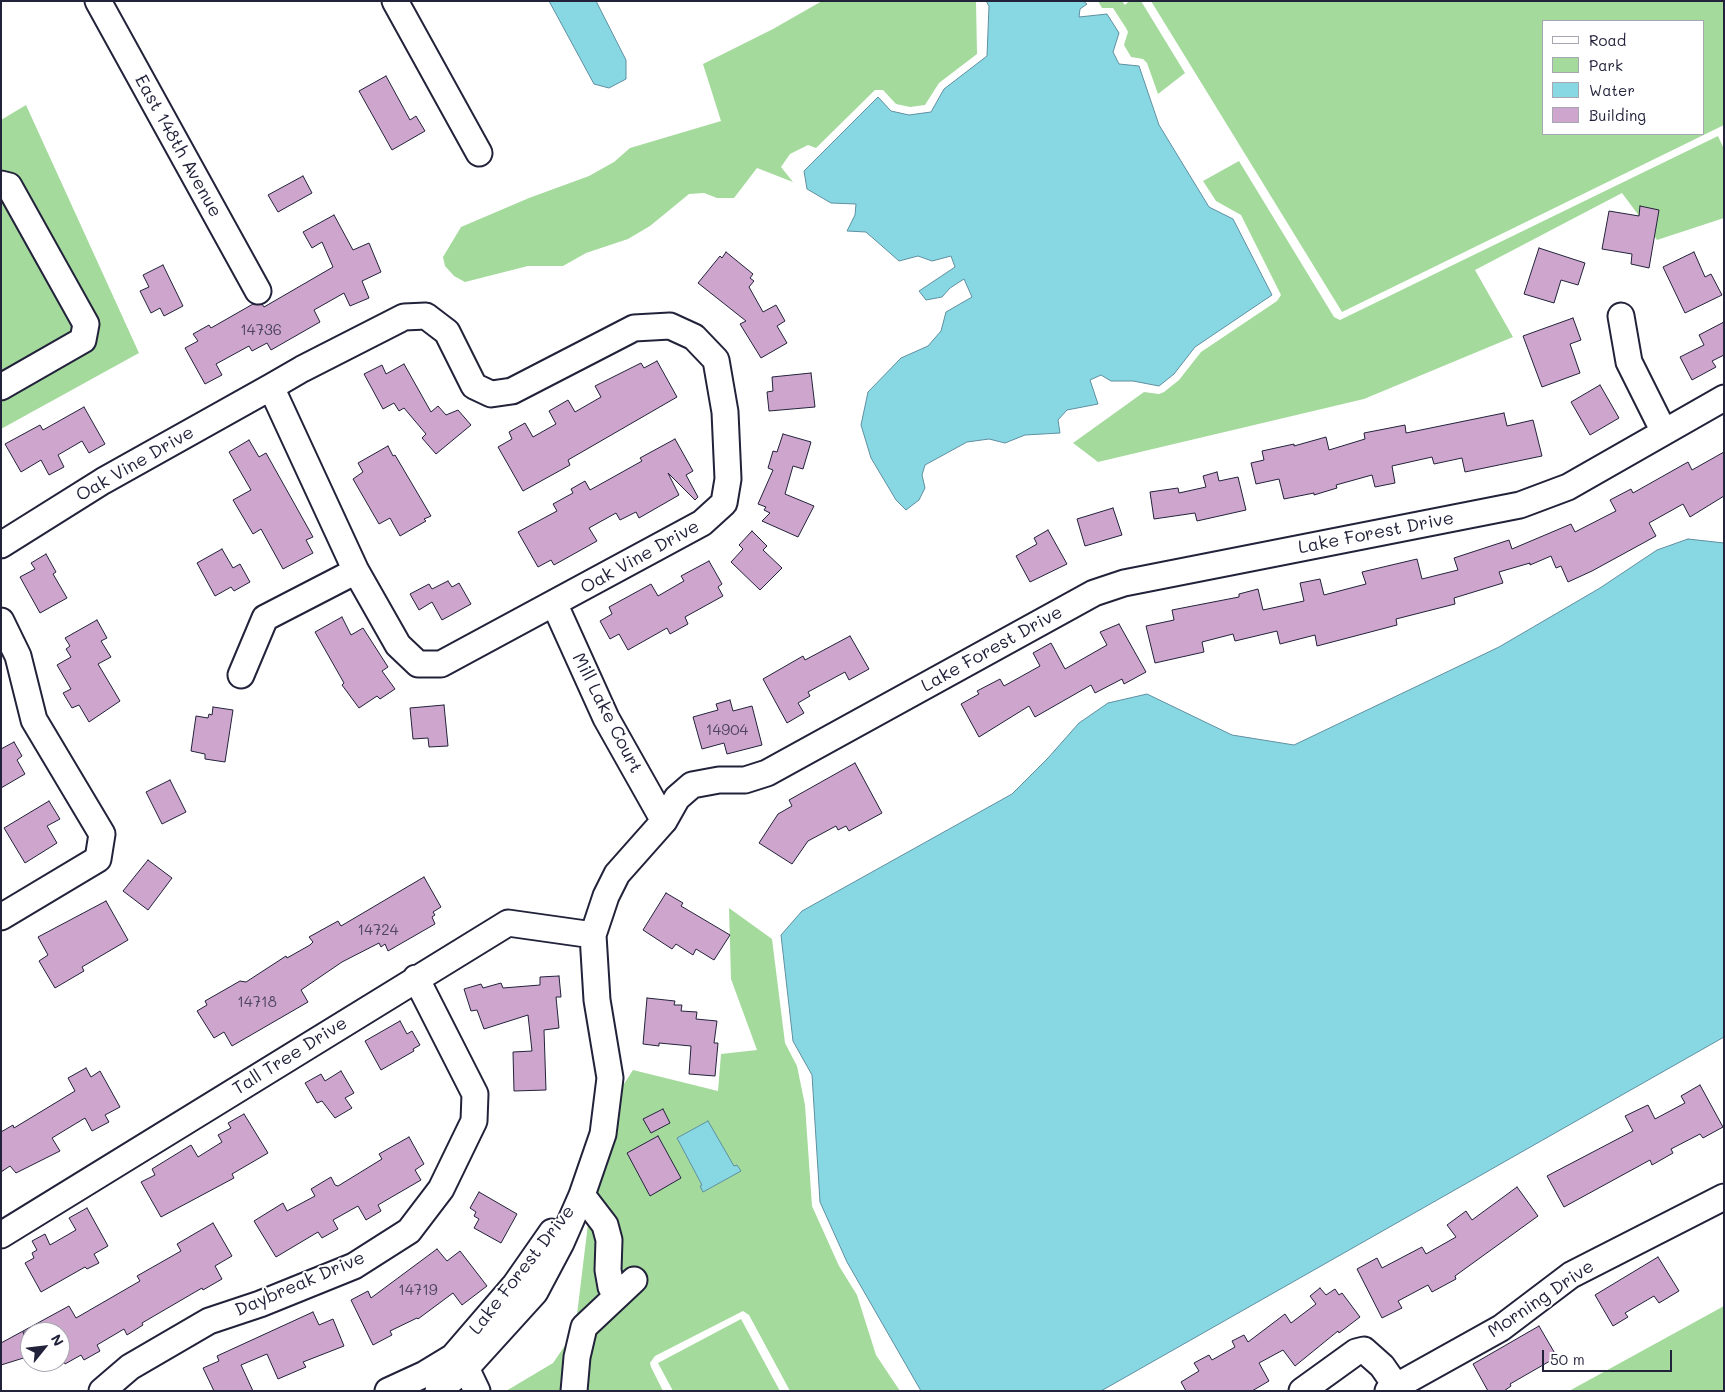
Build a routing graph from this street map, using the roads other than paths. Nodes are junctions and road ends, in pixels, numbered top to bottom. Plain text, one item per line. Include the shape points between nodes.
1 (98, 1) edge
2 (395, 1) edge
3 (479, 153) dead end
4 (1, 184) edge
5 (258, 291) dead end
6 (1621, 316) dead end
7 (1, 387) edge
8 (271, 387) junction
9 (1724, 398) edge
10 (1664, 432) junction
11 (1, 545) edge
12 (356, 571) junction
13 (554, 603) junction
14 (1, 621) edge
15 (241, 675) dead end
16 (664, 821) junction
17 (1, 917) edge
18 (593, 935) junction
19 (416, 978) junction
20 (582, 1195) junction
21 (1724, 1197) edge
22 (1, 1235) edge
23 (466, 1368) junction
24 (1392, 1389) edge
25 (102, 1391) edge
26 (388, 1391) edge
27 (438, 1391) edge
28 (477, 1391) edge
29 (574, 1391) edge
30 (1302, 1391) edge

1 - 5 street, East 148th Avenue
2 - 3 street
4 - 7 street via 9,186 86,324 83,340
6 - 10 street via 1629,362
8 - 11 street, Oak Vine Drive via 103,480
8 - 12 street, Oak Vine Drive
8 - 13 street, Oak Vine Drive via 404,317 426,316 447,332 474,386 491,394 512,391 634,328 670,326 694,337 716,360 725,412 728,479 724,503 702,524
9 - 10 street, Lake Forest Drive
10 - 16 street, Lake Forest Drive via 1568,487 1520,505 1124,583 1094,593 767,773 745,780 692,785 677,798
12 - 13 street, Oak Vine Drive via 398,645 418,664 441,664
12 - 15 street via 265,618
13 - 16 street, Mill Lake Court via 606,718
14 - 17 street via 18,656 34,720 102,834 98,859
16 - 18 street, Lake Forest Drive via 617,874
18 - 19 street, Tall Tree Drive via 508,923
18 - 20 street, Lake Forest Drive via 597,1000 610,1078 604,1134
19 - 22 street, Tall Tree Drive
19 - 25 street, Daybreak Drive via 475,1094 474,1121 441,1189 409,1231 354,1266 209,1321 130,1368
20 - 23 street, Lake Forest Drive via 535,1292
20 - 26 street, Lake Forest Drive via 572,1204 515,1285 453,1357 426,1374
20 - 29 street via 605,1225 609,1240 611,1287 625,1288 584,1327
21 - 24 street, Morning Drive via 1571,1275 1501,1328
23 - 27 street, Lake Forest Drive
23 - 28 street
24 - 30 street via 1382,1366 1364,1350 1356,1352

